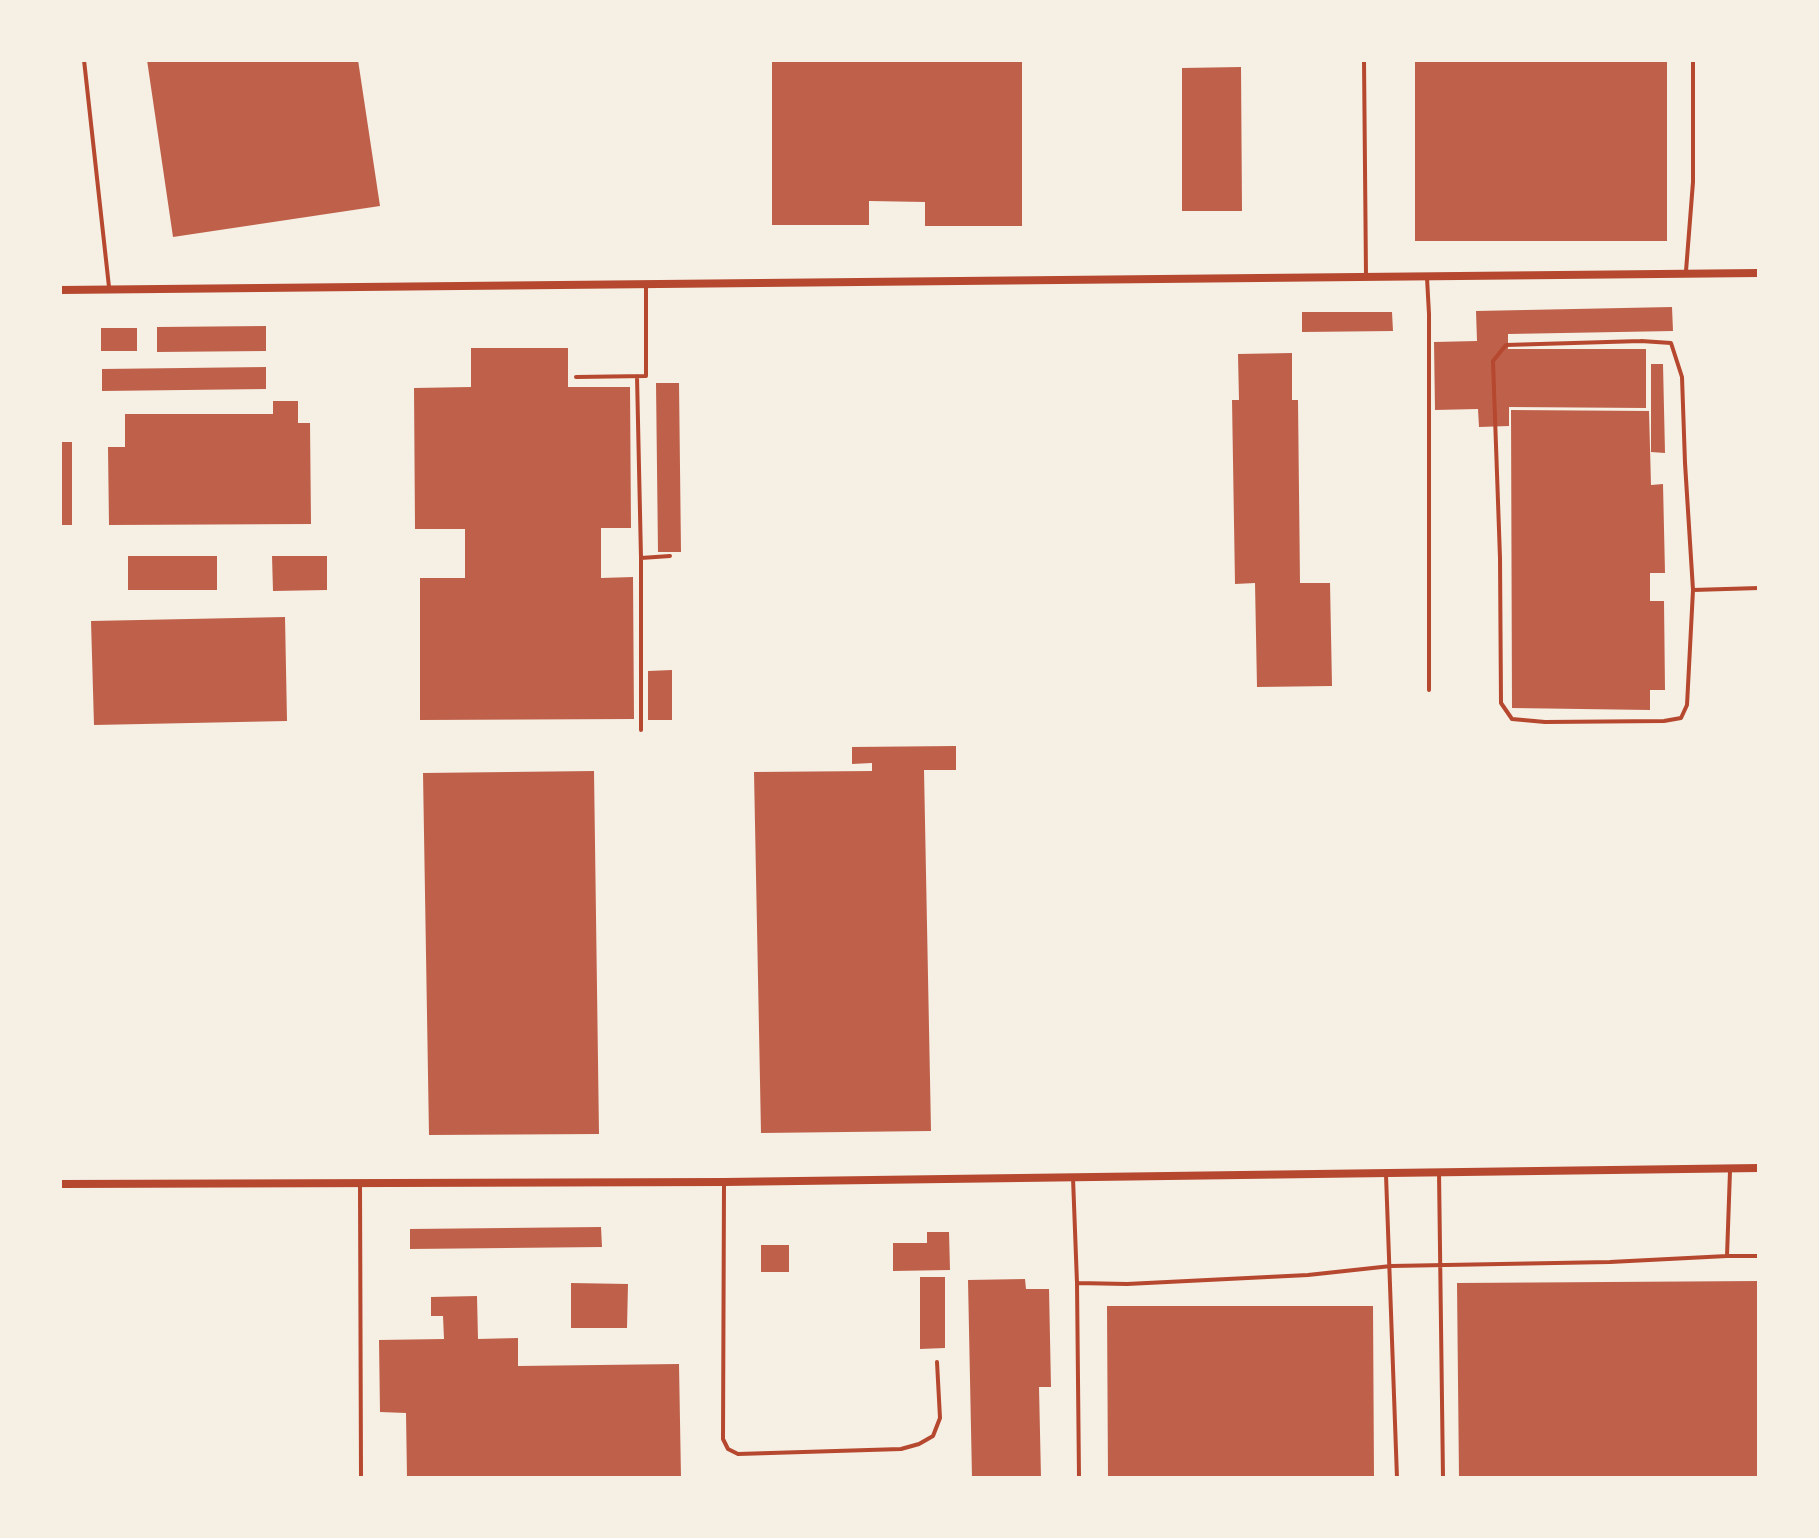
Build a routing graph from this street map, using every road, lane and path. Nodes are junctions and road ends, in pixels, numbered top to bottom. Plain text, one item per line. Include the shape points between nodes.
1 (84, 60) edge
2 (1364, 60) edge
3 (1693, 60) edge
4 (1759, 273) edge
5 (1685, 274) junction
6 (1427, 278) junction
7 (1366, 279) junction
8 (646, 285) junction
9 (60, 290) edge
10 (109, 290) junction
11 (637, 376) junction
12 (576, 377) dead end
13 (670, 556) dead end
14 (641, 558) junction
15 (1759, 588) edge
16 (1693, 590) junction
17 (1429, 690) dead end
18 (641, 730) dead end
19 (1730, 1168) junction
20 (1759, 1168) edge
21 (1439, 1172) junction
22 (1386, 1173) junction
23 (1073, 1177) junction
24 (360, 1182) junction
25 (724, 1182) junction
26 (60, 1184) edge
27 (1727, 1256) junction
28 (1759, 1256) edge
29 (1440, 1265) junction
30 (1391, 1266) junction
31 (1077, 1283) junction
32 (937, 1362) dead end
33 (361, 1478) edge
34 (1079, 1478) edge
35 (1397, 1478) edge
36 (1443, 1478) edge

1 - 10 lane
2 - 7 lane
3 - 5 lane via 1693,182
4 - 5 street
5 - 6 street
6 - 7 street
6 - 17 lane
7 - 8 street
8 - 10 street
8 - 11 lane via 646,376
9 - 10 street
11 - 12 lane
11 - 14 lane
13 - 14 lane
14 - 18 lane
15 - 16 lane
16 - 16 lane via 1687,705 1681,718 1512,719 1501,703 1493,361 1506,345 1671,343 1682,377
19 - 20 street
19 - 21 street
19 - 27 lane
21 - 22 street
21 - 29 lane
22 - 23 street
22 - 30 lane
23 - 25 street
23 - 31 lane
24 - 25 street
24 - 26 street
24 - 33 lane
25 - 32 lane via 723,1439 728,1449 738,1454 919,1444 933,1436 940,1418
27 - 28 lane
27 - 29 lane
29 - 30 lane
29 - 36 lane
30 - 31 lane via 1237,1279
30 - 35 lane
31 - 34 lane

